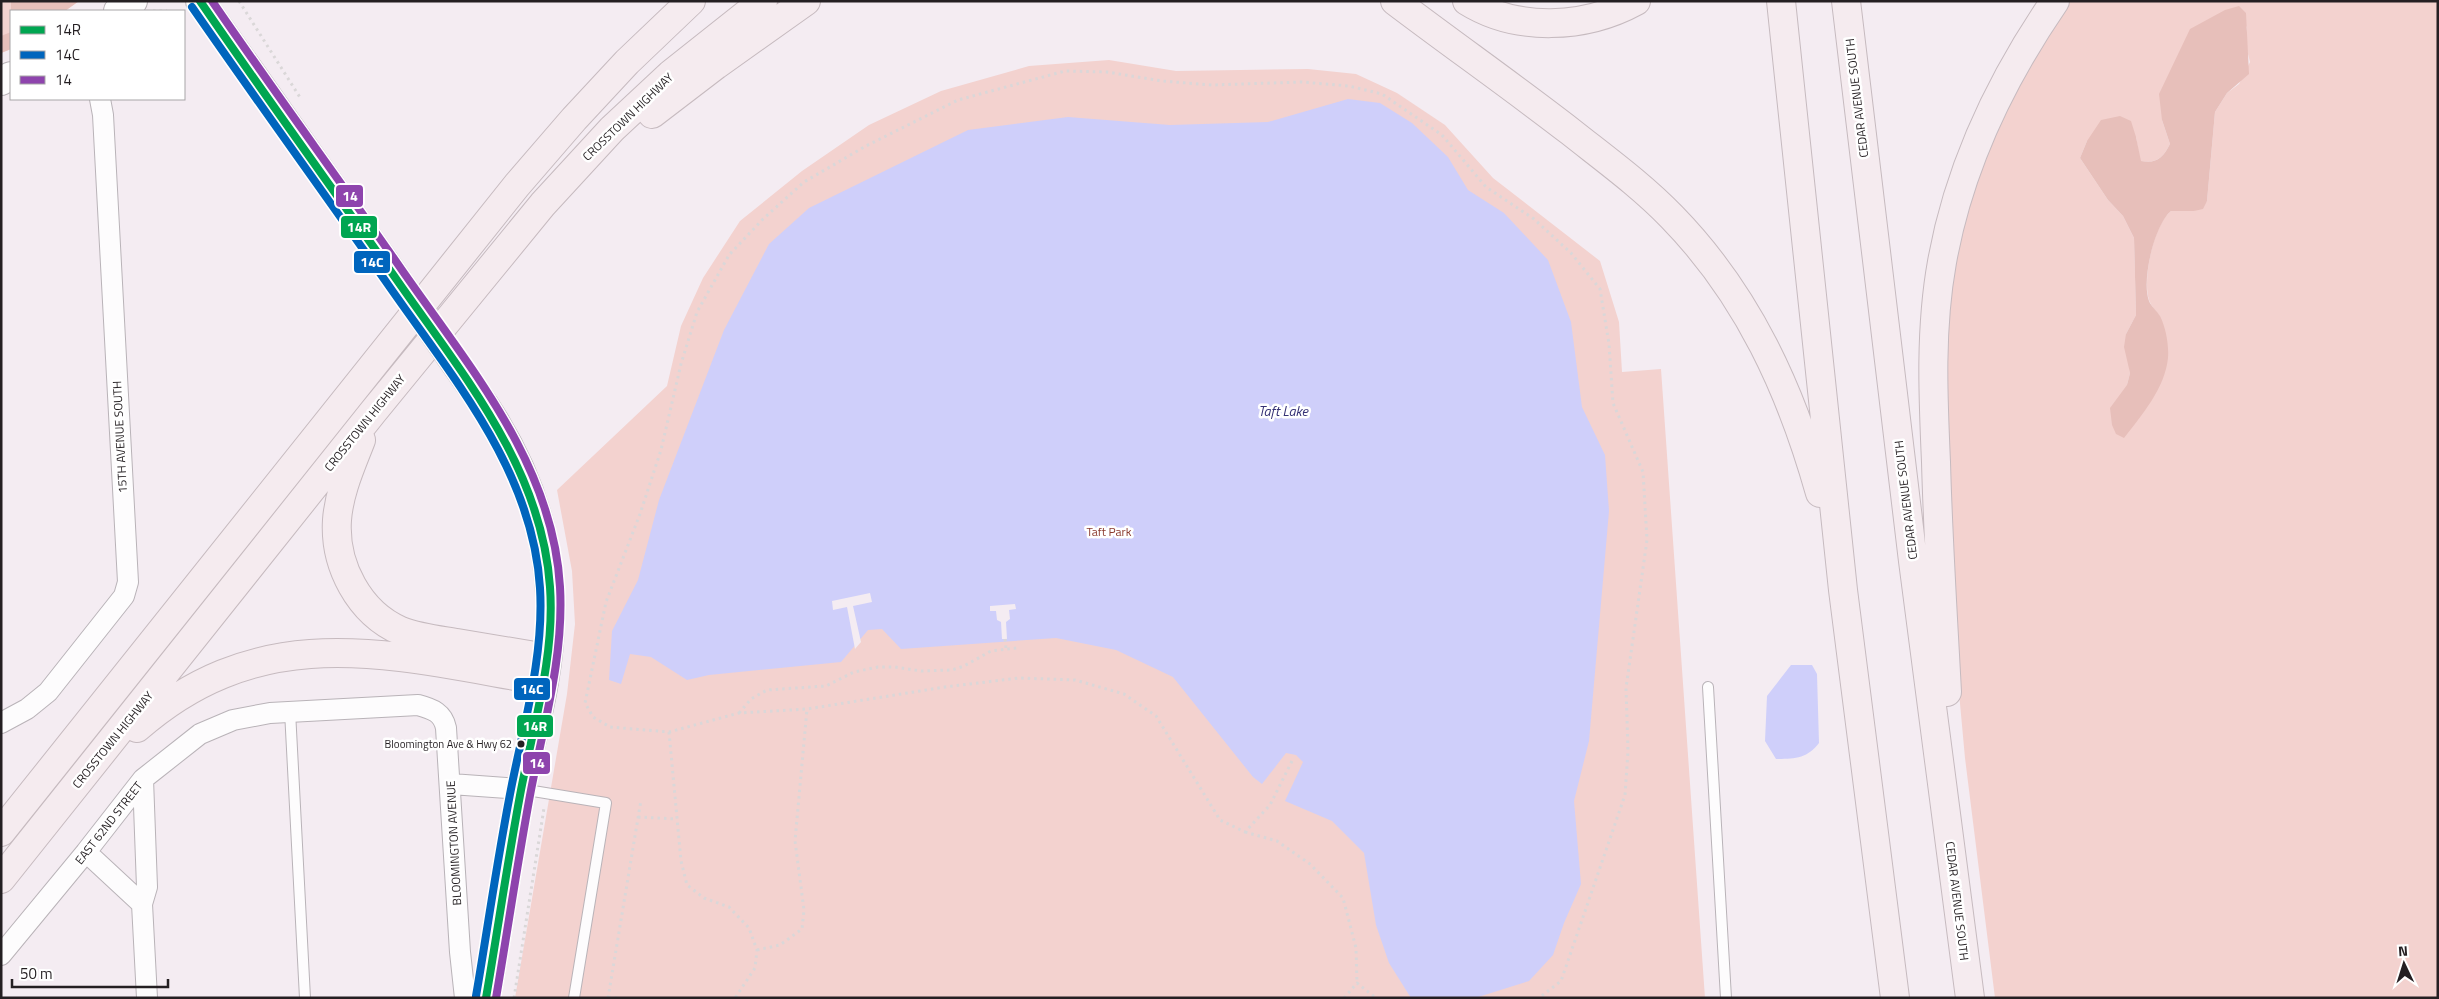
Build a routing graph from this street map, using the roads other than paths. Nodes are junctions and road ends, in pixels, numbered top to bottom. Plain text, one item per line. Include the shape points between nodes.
1 (133, 1) edge
2 (200, 1) edge
3 (763, 1) edge
4 (806, 1) edge
5 (1395, 1) edge
6 (1466, 1) edge
7 (1636, 1) edge
8 (1781, 1) edge
9 (1846, 1) edge
10 (2055, 1) edge
11 (688, 3) edge
12 (120, 10) edge
13 (100, 100) edge
14 (543, 204) junction
15 (373, 412) junction
16 (1843, 590) junction
17 (546, 670) junction
18 (1708, 687) dead end
19 (418, 705) joint
20 (290, 711) junction
21 (1, 722) edge
22 (89, 770) junction
23 (142, 779) junction
24 (451, 784) junction
25 (521, 789) junction
26 (1, 832) edge
27 (1951, 849) junction
28 (86, 852) junction
29 (1, 879) edge
30 (142, 904) junction
31 (1, 955) edge
32 (146, 998) edge
33 (305, 998) edge
34 (465, 998) edge
35 (486, 998) edge
36 (574, 998) edge
37 (1726, 998) edge
38 (1895, 998) edge
39 (1970, 998) edge

1 - 12 street
2 - 17 street, bridge via 505,437 525,477 537,513 550,586
3 - 14 highway, CROSSTOWN HIGHWAY via 664,81 612,129
4 - 14 highway via 663,105
5 - 16 highway via 1631,178 1672,217 1728,286 1762,342 1789,397 1816,480
6 - 7 highway via 1508,19 1540,24 1606,15
8 - 16 highway
9 - 27 highway, CEDAR AVENUE SOUTH
10 - 27 highway via 2005,82 1979,133 1951,221 1936,304 1933,397
11 - 26 highway via 574,119 517,185
13 - 21 street, 15TH AVENUE SOUTH via 128,582 124,596 48,692 27,709
14 - 15 highway, CROSSTOWN HIGHWAY
15 - 17 highway via 341,496 337,520 338,545 354,590 369,609 403,632
15 - 22 highway, CROSSTOWN HIGHWAY
16 - 38 highway
17 - 22 highway via 362,653 325,652 264,660 232,670 162,707
17 - 25 street
18 - 37 lane
19 - 20 street, EAST 62ND STREET
19 - 24 street, BLOOMINGTON AVENUE via 432,708 444,718
20 - 23 street, EAST 62ND STREET via 233,720 200,734
20 - 33 lane
22 - 29 highway, CROSSTOWN HIGHWAY
23 - 28 street, EAST 62ND STREET
23 - 30 street via 147,887
24 - 25 street
24 - 34 street, BLOOMINGTON AVENUE
25 - 35 street
25 - 36 lane via 606,803
27 - 39 highway, CEDAR AVENUE SOUTH
28 - 30 street
28 - 31 street, EAST 62ND STREET
30 - 32 street

